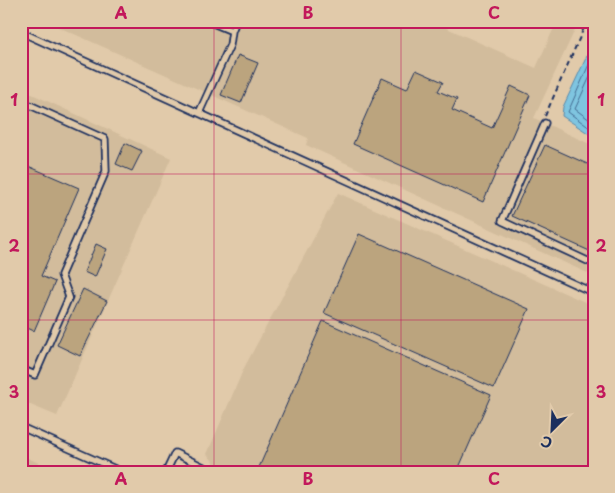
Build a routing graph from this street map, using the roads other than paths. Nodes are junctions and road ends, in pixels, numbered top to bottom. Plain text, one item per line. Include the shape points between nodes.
1 (208, 21) edge
2 (236, 21) edge
3 (232, 31) junction
4 (21, 32) edge
5 (21, 101) edge
6 (199, 113) junction
7 (545, 123) road end
8 (594, 264) edge
9 (594, 293) edge
10 (21, 369) edge
11 (21, 428) edge
12 (122, 472) edge
13 (166, 472) edge
14 (214, 472) edge

1 - 3 lane
2 - 3 lane
3 - 6 lane via 230,45
4 - 6 lane
5 - 10 lane via 105,139 106,171 61,275 69,297 35,375
6 - 9 lane
7 - 8 lane via 502,222
11 - 12 lane
13 - 14 lane via 175,453

